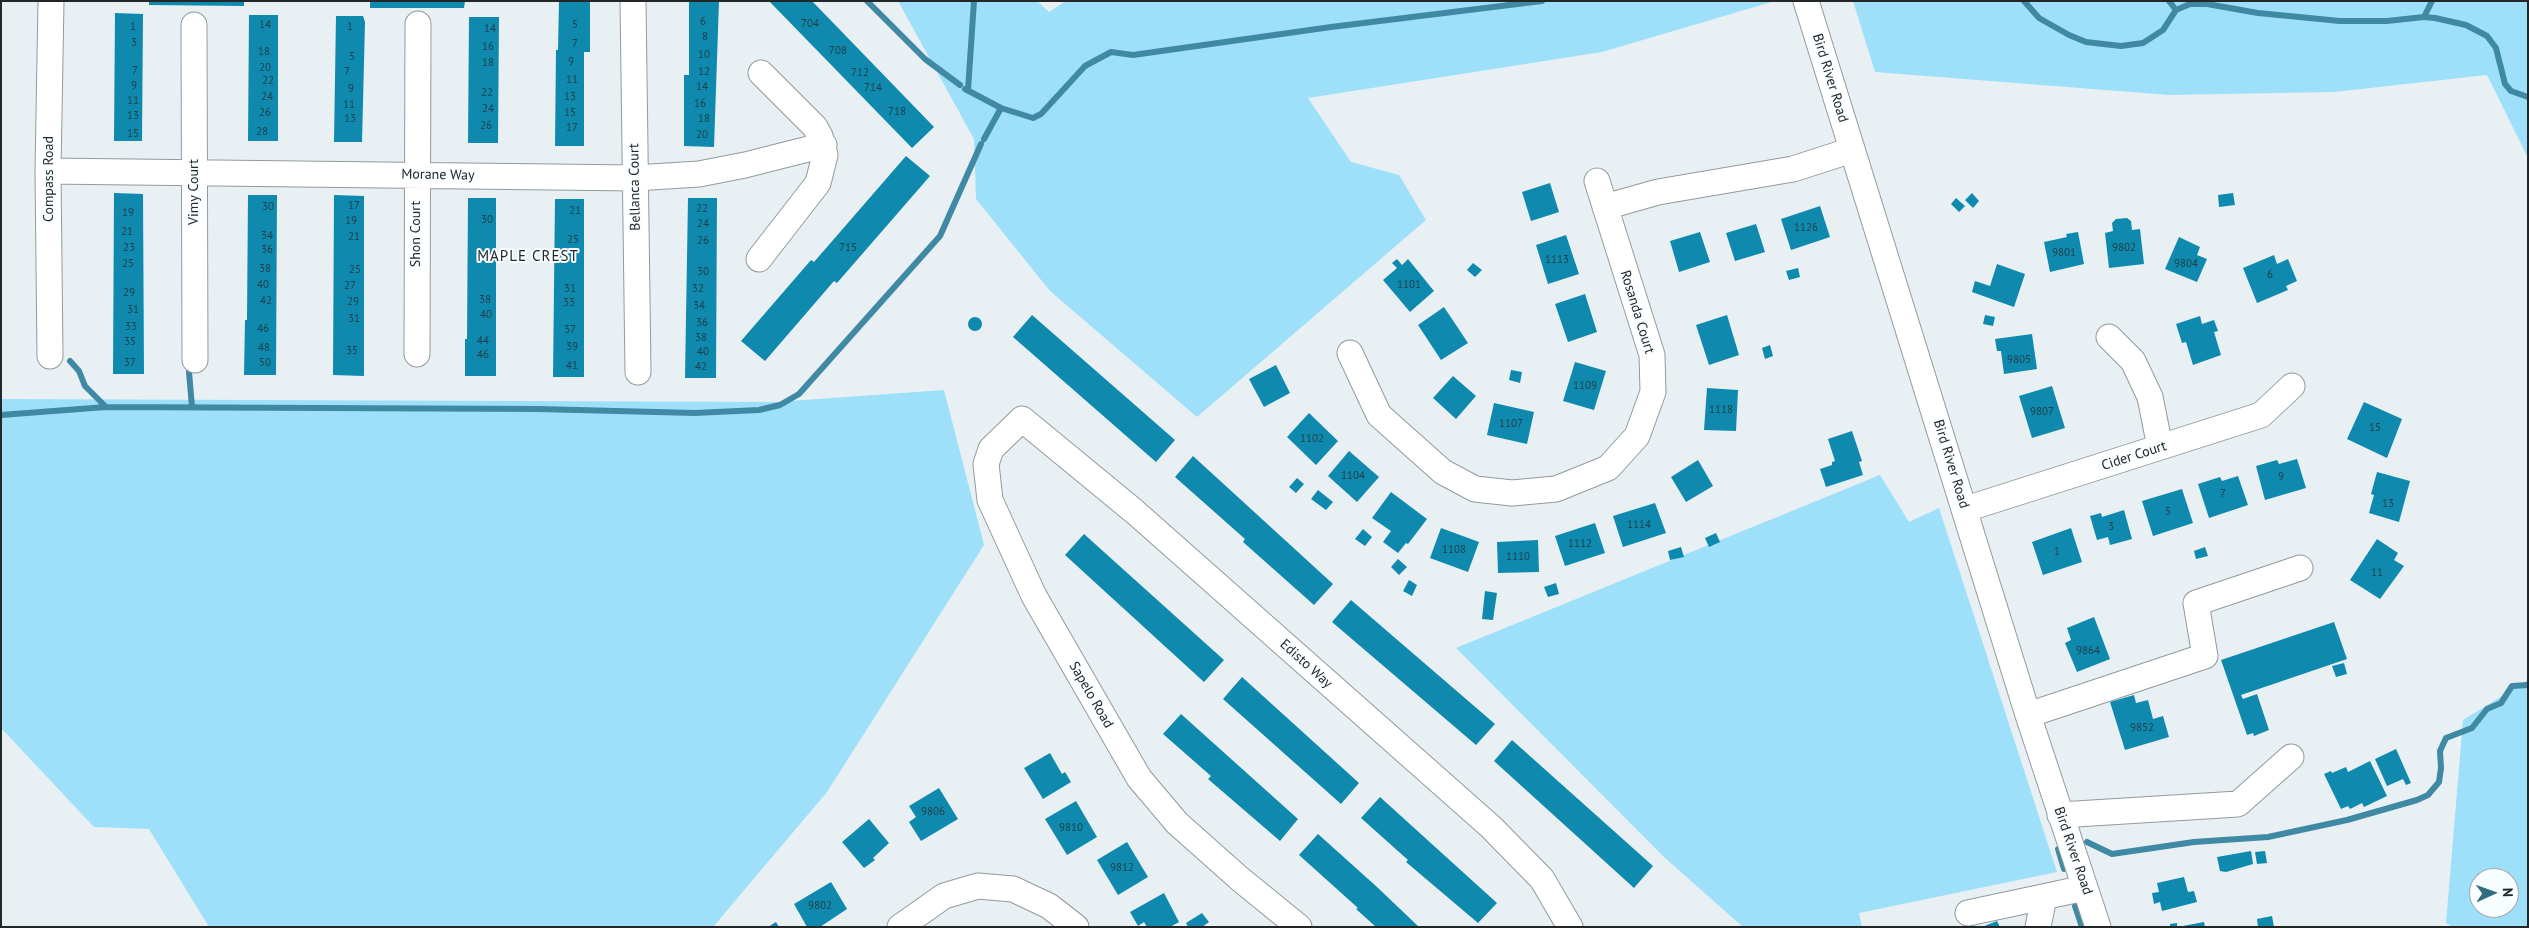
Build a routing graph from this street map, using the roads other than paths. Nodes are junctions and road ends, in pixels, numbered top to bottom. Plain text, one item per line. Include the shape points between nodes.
1 (51, 1) edge
2 (632, 1) edge
3 (1806, 1) edge
4 (418, 24) dead end
5 (194, 25) dead end
6 (761, 73) dead end
7 (824, 145) junction
8 (1852, 150) junction
9 (48, 170) junction
10 (194, 173) junction
11 (416, 175) junction
12 (634, 178) junction
13 (1597, 181) dead end
14 (1605, 206) junction
15 (759, 259) dead end
16 (2109, 337) dead end
17 (1350, 352) dead end
18 (417, 354) dead end
19 (50, 356) dead end
20 (194, 360) dead end
21 (638, 372) dead end
22 (2292, 386) dead end
23 (1022, 419) joint
24 (2160, 447) junction
25 (1966, 509) junction
26 (2300, 568) dead end
27 (2028, 715) junction
28 (2291, 757) dead end
29 (2060, 815) junction
30 (2086, 888) junction
31 (2044, 897) junction
32 (1968, 913) dead end
33 (909, 921) edge
34 (1076, 927) edge
35 (1299, 927) edge
36 (1570, 927) edge
37 (2038, 927) edge
38 (2098, 927) edge

1 - 9 street, Compass Road
2 - 12 street, Bellanca Court
3 - 8 street, Bird River Road
4 - 11 street, Shon Court
5 - 10 street, Vimy Court
6 - 7 street via 815,127
7 - 12 street, Morane Way via 699,174
7 - 15 street via 823,172 818,183
8 - 14 street via 1793,169 1658,192
8 - 25 street, Bird River Road
9 - 10 street, Morane Way
9 - 19 street, Compass Road
10 - 11 street, Morane Way
10 - 20 street, Vimy Court
11 - 12 street, Morane Way
11 - 18 street, Shon Court
12 - 21 street, Bellanca Court
13 - 14 street, Rosanda Court
14 - 17 street, Rosanda Court via 1652,355 1653,392 1636,436 1608,468 1556,489 1512,493 1475,489 1443,472 1378,415
16 - 24 street via 2133,362 2146,388
22 - 24 street, Cider Court via 2261,415
23 - 35 street, Sapelo Road via 991,449 986,464 990,500 1034,596 1139,778 1177,823
23 - 36 street, Edisto Way via 1135,512 1491,827 1542,879
24 - 25 street, Cider Court
25 - 27 street, Bird River Road
26 - 27 street via 2196,603 2206,656
27 - 29 street, Bird River Road
28 - 29 street via 2238,804
29 - 30 street, Bird River Road
30 - 31 street
30 - 38 street, Bird River Road
31 - 32 street
31 - 37 street
33 - 34 street via 944,896 978,886 1013,889 1049,906

